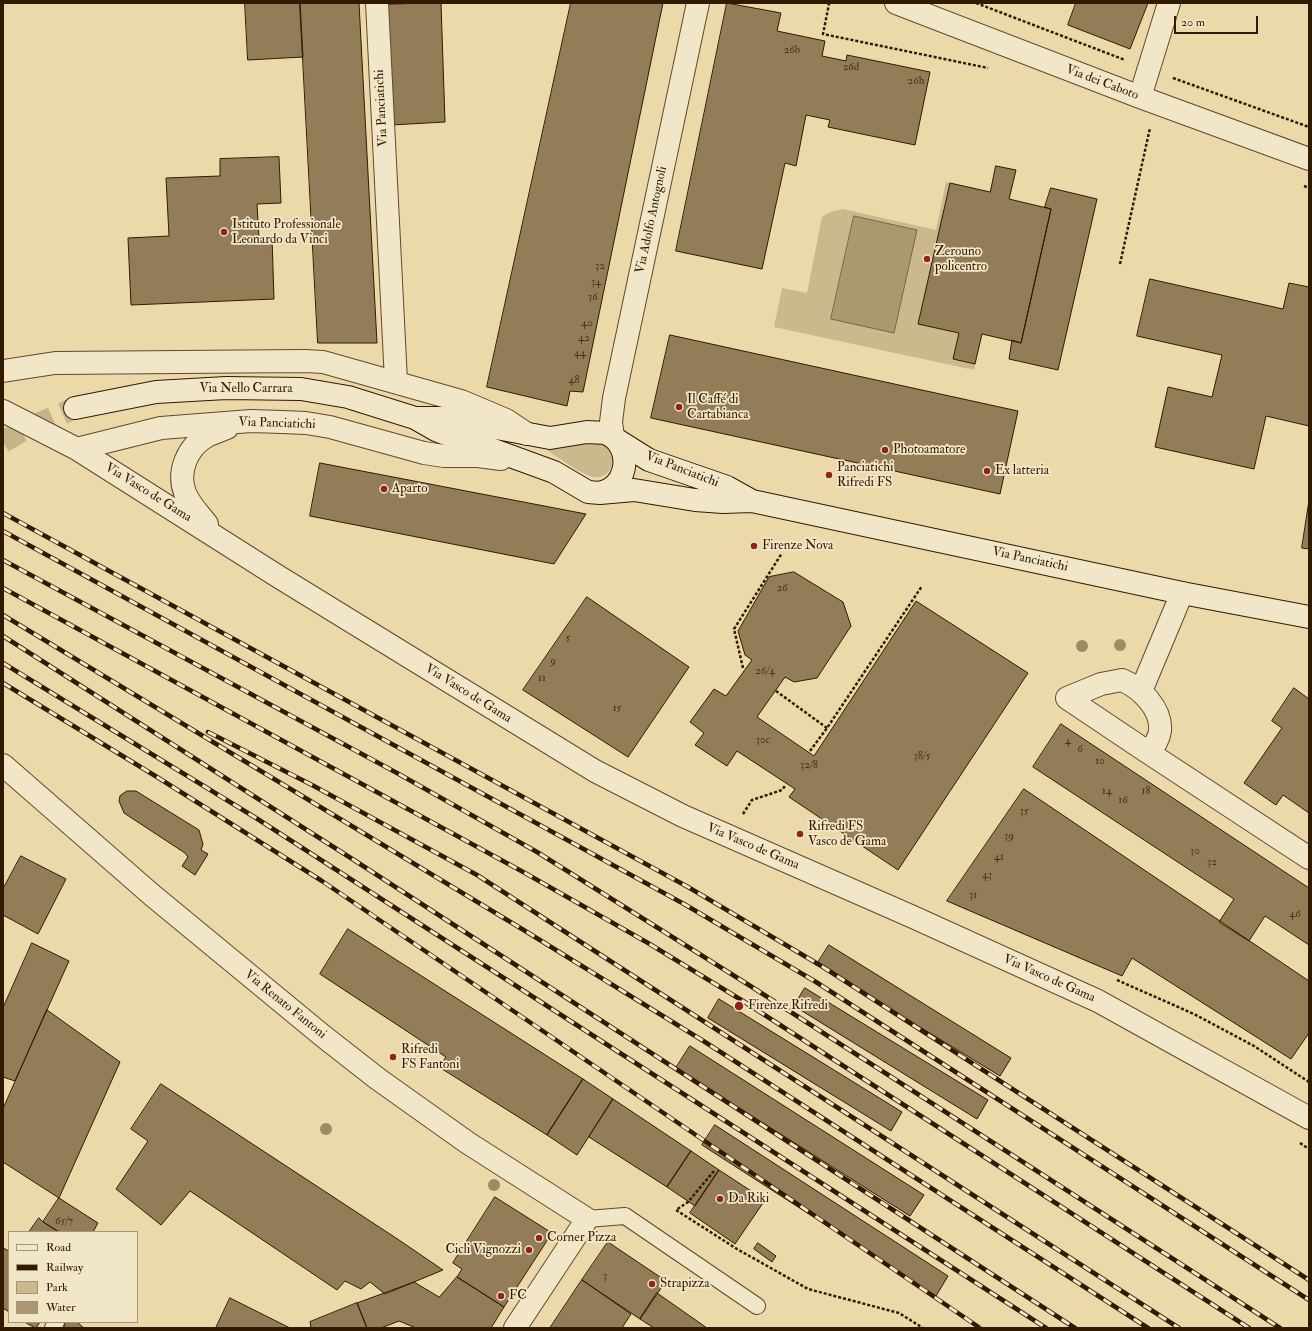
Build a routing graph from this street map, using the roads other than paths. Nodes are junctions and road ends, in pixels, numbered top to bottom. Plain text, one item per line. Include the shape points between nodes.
1 (377, 3) edge
2 (698, 3) edge
3 (896, 3) edge
4 (1169, 3) edge
5 (1140, 98) junction
6 (1309, 159) edge
7 (3, 371) edge
8 (396, 381) junction
9 (75, 408) tunnel mouth
10 (3, 410) edge
11 (415, 418) junction
12 (251, 421) junction
13 (528, 434) junction
14 (613, 437) junction
15 (77, 449) junction
16 (541, 466) junction
17 (600, 493) junction
18 (752, 501) junction
19 (218, 537) junction
20 (1182, 593) junction
21 (1309, 617) edge
22 (1141, 691) junction
23 (1149, 753) junction
24 (3, 765) edge
25 (1309, 858) edge
26 (1309, 1118) edge
27 (587, 1220) junction
28 (757, 1306) dead end
29 (515, 1328) edge

1 - 8 street, Via Panciatichi
2 - 14 street, Via Adolfo Antognoli via 614,398 611,422
3 - 5 street, Via dei Caboto
4 - 5 street
5 - 6 street, Via dei Caboto
7 - 8 street, Via Panciatichi via 55,363 305,361 322,362
8 - 13 street, Via Panciatichi via 490,413
9 - 11 street, Via Nello Carrara via 156,392 226,388 301,389 348,397
10 - 15 street
11 - 13 street, Via Nello Carrara via 443,418
11 - 16 street, Via Nello Carrara via 436,430 469,443
12 - 15 street, Via Panciatichi via 161,428
12 - 16 street, Via Panciatichi via 306,423 330,427 424,453 478,456
12 - 19 street, Via Vasco de Gama via 207,436 192,448 185,461 185,492 194,508
13 - 14 street, Via Panciatichi via 560,438 593,431
14 - 17 street, Via Panciatichi via 624,452 624,468 619,481 611,489
14 - 18 street, Via Panciatichi via 649,460 727,487
15 - 19 street, Via Vasco de Gama
16 - 17 street, Via Panciatichi via 582,490
17 - 18 street, Via Panciatichi via 634,490 695,500
18 - 20 street, Via Panciatichi
19 - 26 street, Via Vasco de Gama via 595,771 683,816 1098,1001
20 - 21 street, Via Panciatichi
20 - 22 street
22 - 23 street via 1160,722 1158,741
22 - 23 street via 1127,682 1114,681 1066,698
23 - 25 street
24 - 27 street, Via Renato Fantoni via 158,900 378,1079 468,1143
27 - 28 lane via 625,1216
27 - 29 street

